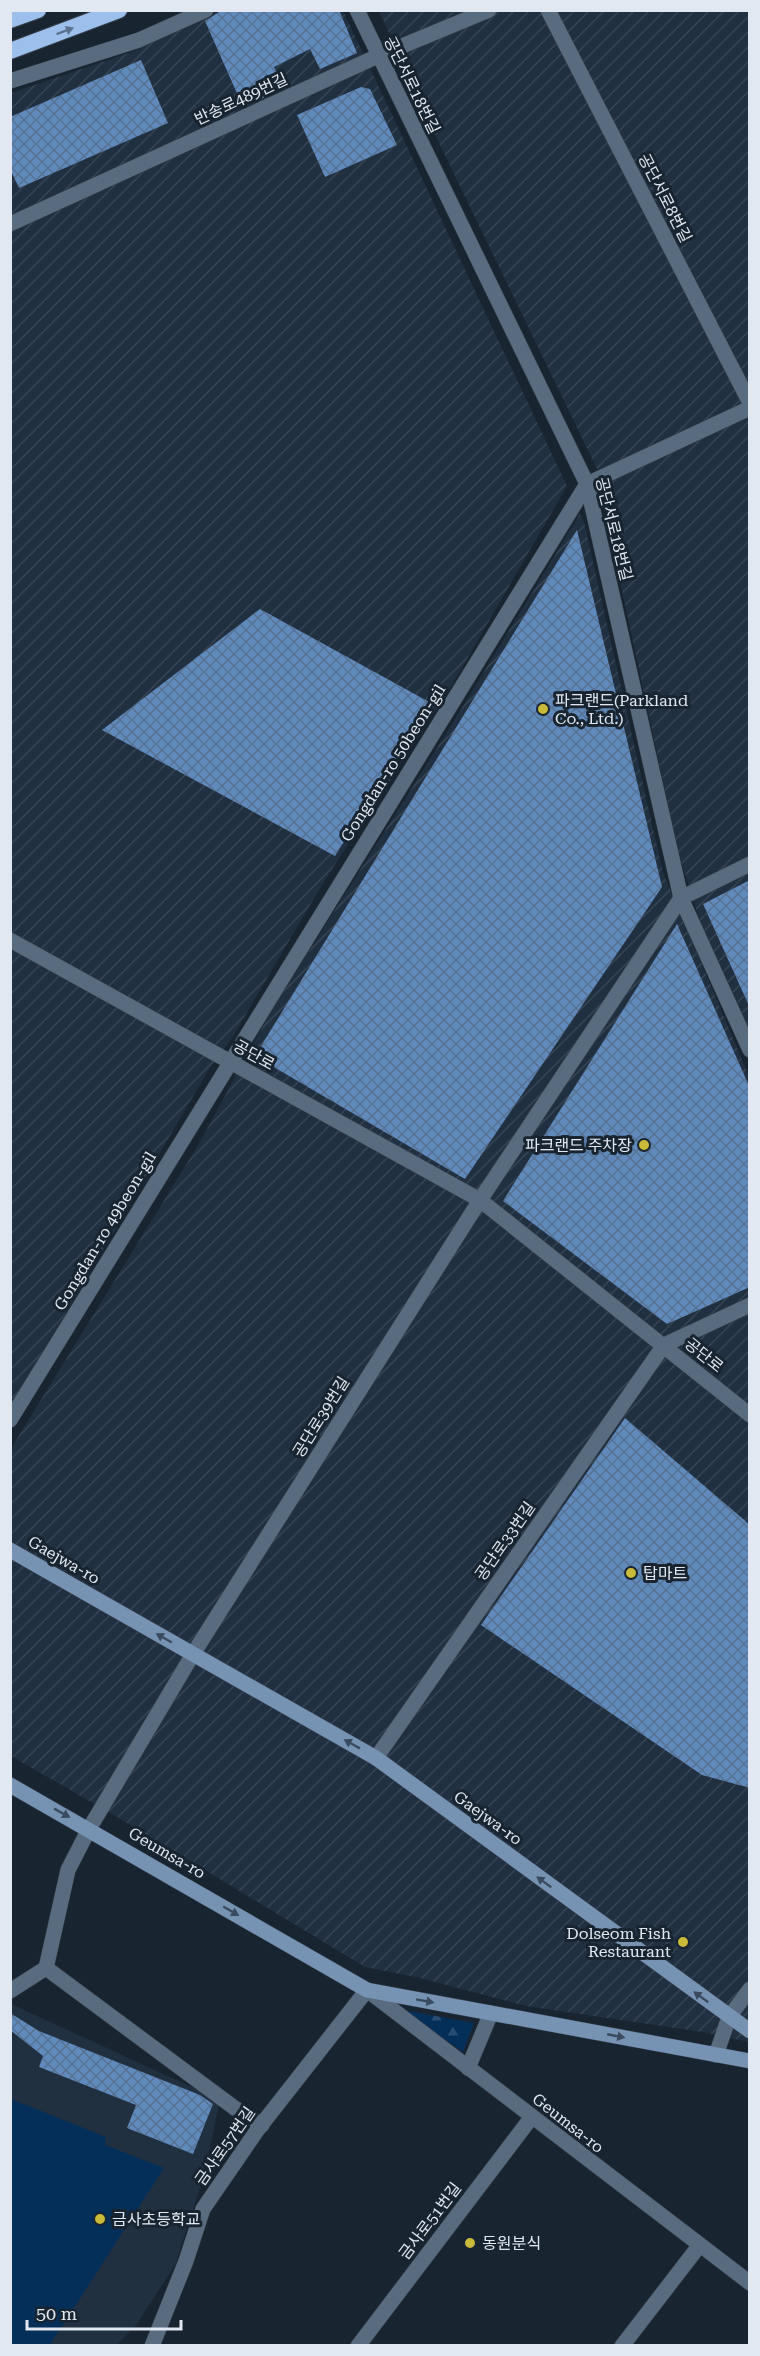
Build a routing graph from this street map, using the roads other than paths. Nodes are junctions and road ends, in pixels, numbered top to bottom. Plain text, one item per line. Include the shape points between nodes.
1 (38, 10) edge
2 (119, 10) edge
3 (206, 10) edge
4 (357, 10) edge
5 (489, 10) edge
6 (548, 10) edge
7 (10, 20) edge
8 (10, 51) edge
9 (378, 56) junction
10 (10, 81) edge
11 (10, 224) edge
12 (750, 403) edge
13 (750, 408) edge
14 (587, 484) junction
15 (750, 864) edge
16 (681, 898) junction
17 (10, 940) edge
18 (750, 1050) edge
19 (230, 1062) junction
20 (480, 1200) junction
21 (750, 1305) edge
22 (664, 1345) junction
23 (750, 1415) edge
24 (10, 1420) edge
25 (10, 1550) edge
26 (193, 1654) junction
27 (376, 1758) junction
28 (10, 1785) edge
29 (89, 1829) junction
30 (46, 1968) junction
31 (750, 1989) edge
32 (10, 1990) edge
33 (367, 1990) junction
34 (491, 2013) junction
35 (729, 2018) junction
36 (750, 2031) edge
37 (716, 2055) junction
38 (750, 2061) edge
39 (468, 2068) junction
40 (531, 2118) junction
41 (262, 2125) junction
42 (699, 2246) junction
43 (750, 2283) edge
44 (152, 2346) edge
45 (358, 2346) edge
46 (622, 2346) edge

1 - 7 highway
8 -> 2 highway
3 - 10 street via 139,40
4 - 9 street, 공단서로18번길
5 - 9 street, 반송로489번길
6 - 12 street, 공단서로8번길
9 - 11 street, 반송로489번길
9 - 14 street, 공단서로18번길
13 - 14 street
14 - 16 street, 공단서로18번길
14 - 19 street, Gongdan-ro 50beon-gil
15 - 16 street
16 - 18 street, 공단서로18번길
16 - 20 street
17 - 19 street, 공단로
19 - 20 street, 공단로
19 - 24 street, Gongdan-ro 49beon-gil
20 - 22 street, 공단로
20 - 26 street, 공단로39번길
21 - 22 street, 공단로
22 - 23 street, 공단로
22 - 27 street, 공단로33번길
26 -> 25 main road, Gaejwa-ro
27 -> 26 main road, Gaejwa-ro
26 - 29 street
35 -> 27 main road, Gaejwa-ro
28 -> 29 main road, Geumsa-ro
29 - 30 street via 68,1870
29 -> 33 main road, Geumsa-ro
30 - 32 street
30 - 41 street
31 - 35 street
33 -> 34 main road, Geumsa-ro
33 - 39 street, Geumsa-ro
33 - 41 street, 금사로57번길
34 -> 37 main road, Geumsa-ro
34 - 39 street
35 - 36 main road, Gaejwa-ro
35 - 37 street
37 - 38 main road, Geumsa-ro
39 - 40 street, Geumsa-ro
40 - 42 street, Geumsa-ro
40 - 45 street, 금사로51번길
41 - 44 street, 금사로57번길 via 203,2209
42 - 43 street, Geumsa-ro
42 - 46 street

